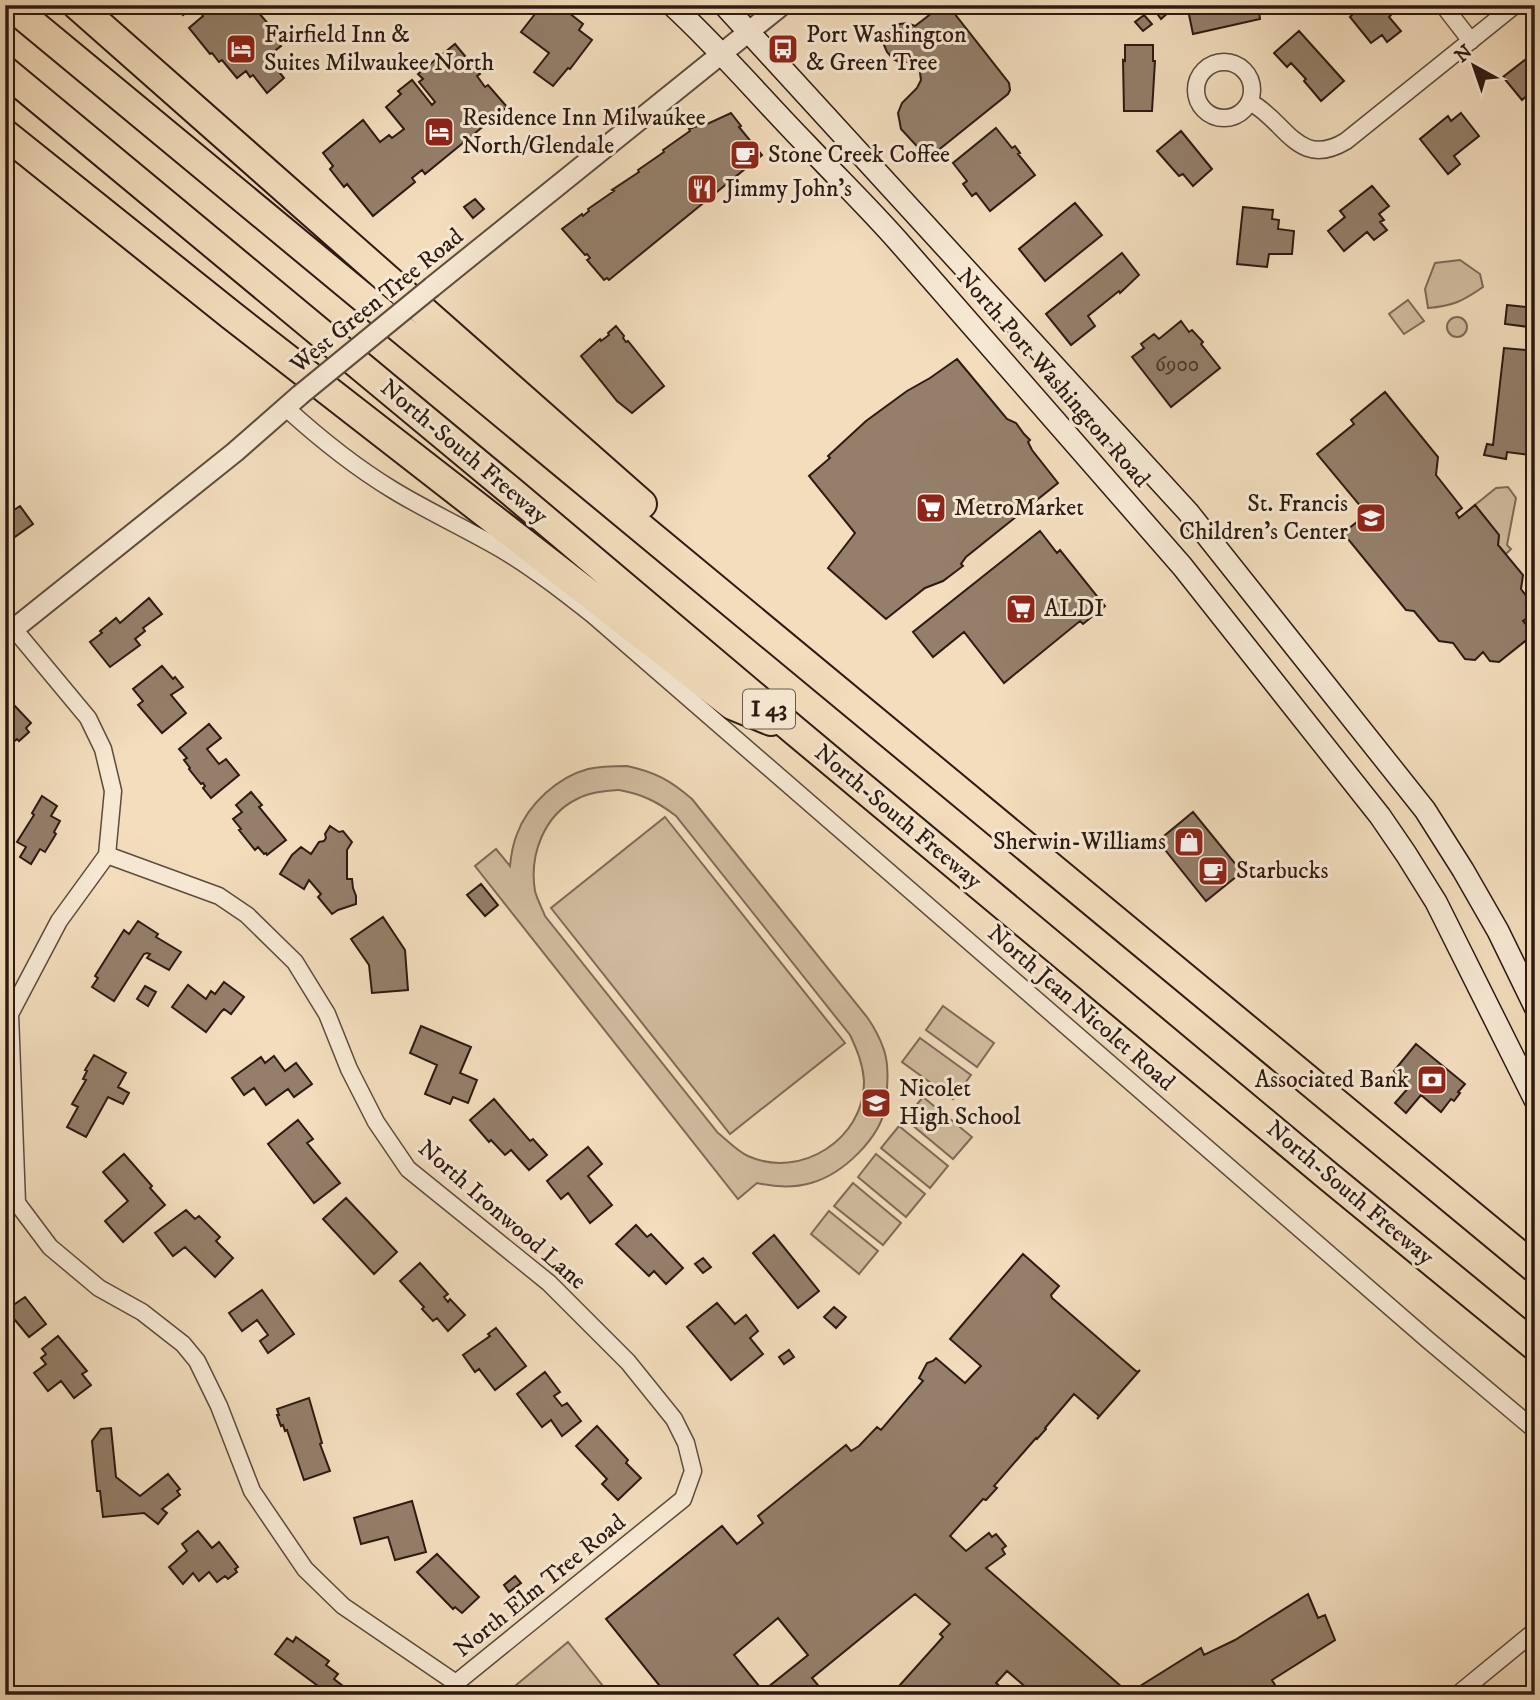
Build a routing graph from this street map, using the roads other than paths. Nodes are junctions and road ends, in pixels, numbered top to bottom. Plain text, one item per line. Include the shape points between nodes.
1 (10, 5) edge
2 (77, 5) edge
3 (672, 5) edge
4 (724, 5) edge
5 (782, 5) edge
6 (1443, 5) edge
7 (1515, 5) edge
8 (749, 32) junction
9 (1471, 41) junction
10 (722, 52) junction
11 (5, 71) edge
12 (1250, 102) dead end
13 (5, 134) edge
14 (293, 401) junction
15 (766, 631) junction
16 (10, 632) edge
17 (795, 731) junction
18 (107, 855) junction
19 (1535, 1007) edge
20 (1530, 1079) edge
21 (1535, 1268) edge
22 (1535, 1346) edge
23 (674, 1419) joint
24 (1535, 1430) edge
25 (1535, 1631) edge
26 (1457, 1695) edge

1 - 15 highway, I 43
2 - 15 highway via 705,560
3 - 10 main road, North Port Washington Road
4 - 8 main road, North Port Washington Road
5 - 8 street, West Green Tree Road
6 - 9 street
7 - 9 street
8 - 10 street, West Green Tree Road
8 - 19 main road, North Port Washington Road via 1205,533 1425,810 1498,931
9 - 12 street via 1346,141 1327,150 1314,151 1293,140
10 - 14 street, West Green Tree Road, bridge
10 - 20 main road, North Port Washington Road via 864,203 1149,527 1380,816 1436,902
11 - 17 highway, North-South Freeway / I 43
13 - 17 highway via 231,316 732,705
14 - 16 street, West Green Tree Road
14 - 24 street, North Jean Nicolet Road via 308,429 376,479 513,557 593,615
15 - 21 highway, I 43
16 - 18 street via 88,718 103,749 113,791
17 - 22 highway, North-South Freeway / I 43
18 - 23 street, North Ironwood Lane via 219,896 266,933 295,962 327,1014 376,1122 408,1168 549,1283 628,1362
18 - 23 street, North Elm Tree Road via 59,921 10,1014 17,1203 50,1247 99,1288 142,1312 197,1361 252,1491 305,1569 343,1606 456,1683 683,1499 693,1471
25 - 26 street

